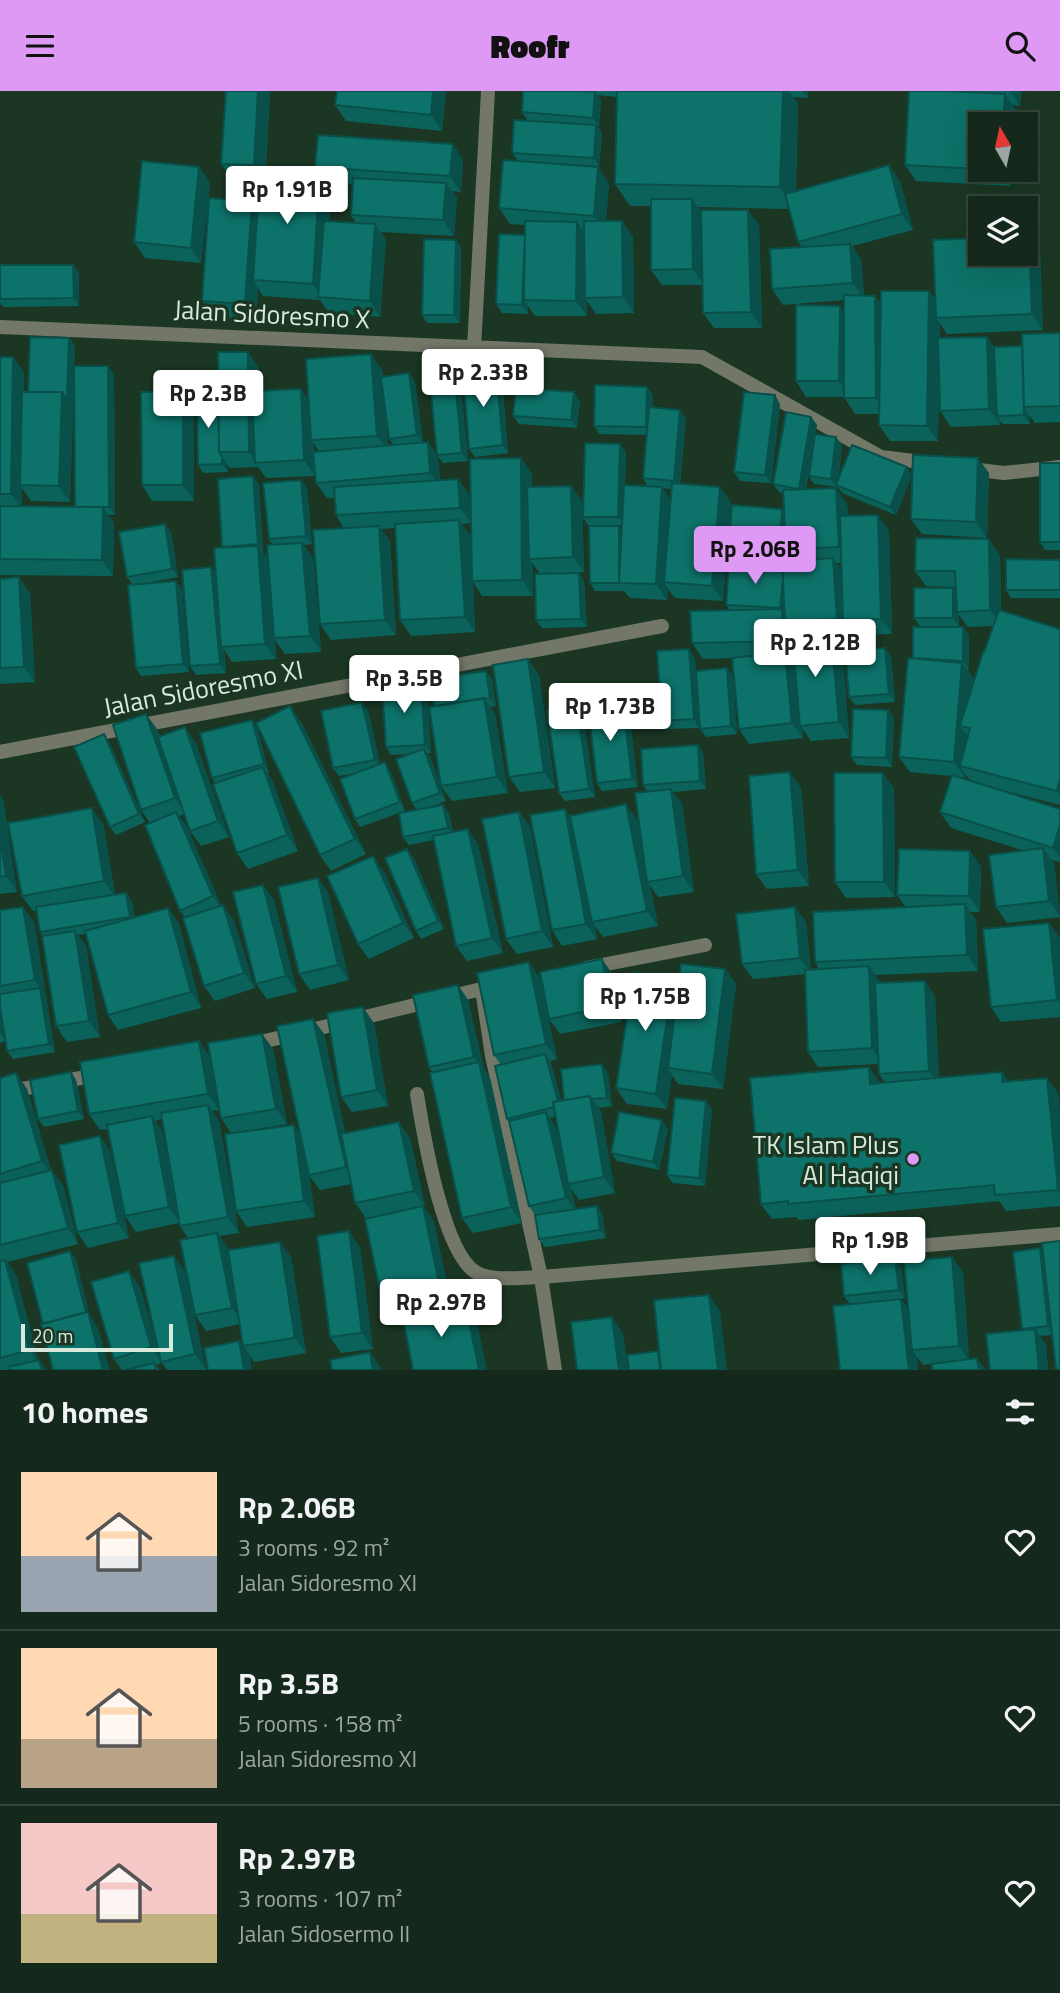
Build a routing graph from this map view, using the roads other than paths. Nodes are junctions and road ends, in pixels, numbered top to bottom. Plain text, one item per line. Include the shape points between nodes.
1 (488, 91) edge
2 (0, 327) edge
3 (474, 348) junction
4 (1060, 467) edge
5 (662, 626) dead end
6 (0, 752) edge
7 (705, 945) dead end
8 (574, 970) edge
9 (508, 983) edge
10 (482, 988) junction
11 (239, 1047) edge
12 (115, 1071) edge
13 (0, 1093) edge
14 (417, 1094) dead end
15 (1060, 1234) edge
16 (541, 1277) junction
17 (555, 1370) edge

1 - 3 street
2 - 3 street, Jalan Sidoresmo X
3 - 4 street, Jalan Sidoresmo X via 702,357 881,457 1003,473
5 - 6 street, Jalan Sidoresmo XI
7 - 8 street
9 - 10 street
10 - 11 street
10 - 16 street via 492,1056
12 - 13 street
14 - 16 street via 427,1154 460,1257 468,1267 490,1277
15 - 16 street
16 - 17 street

